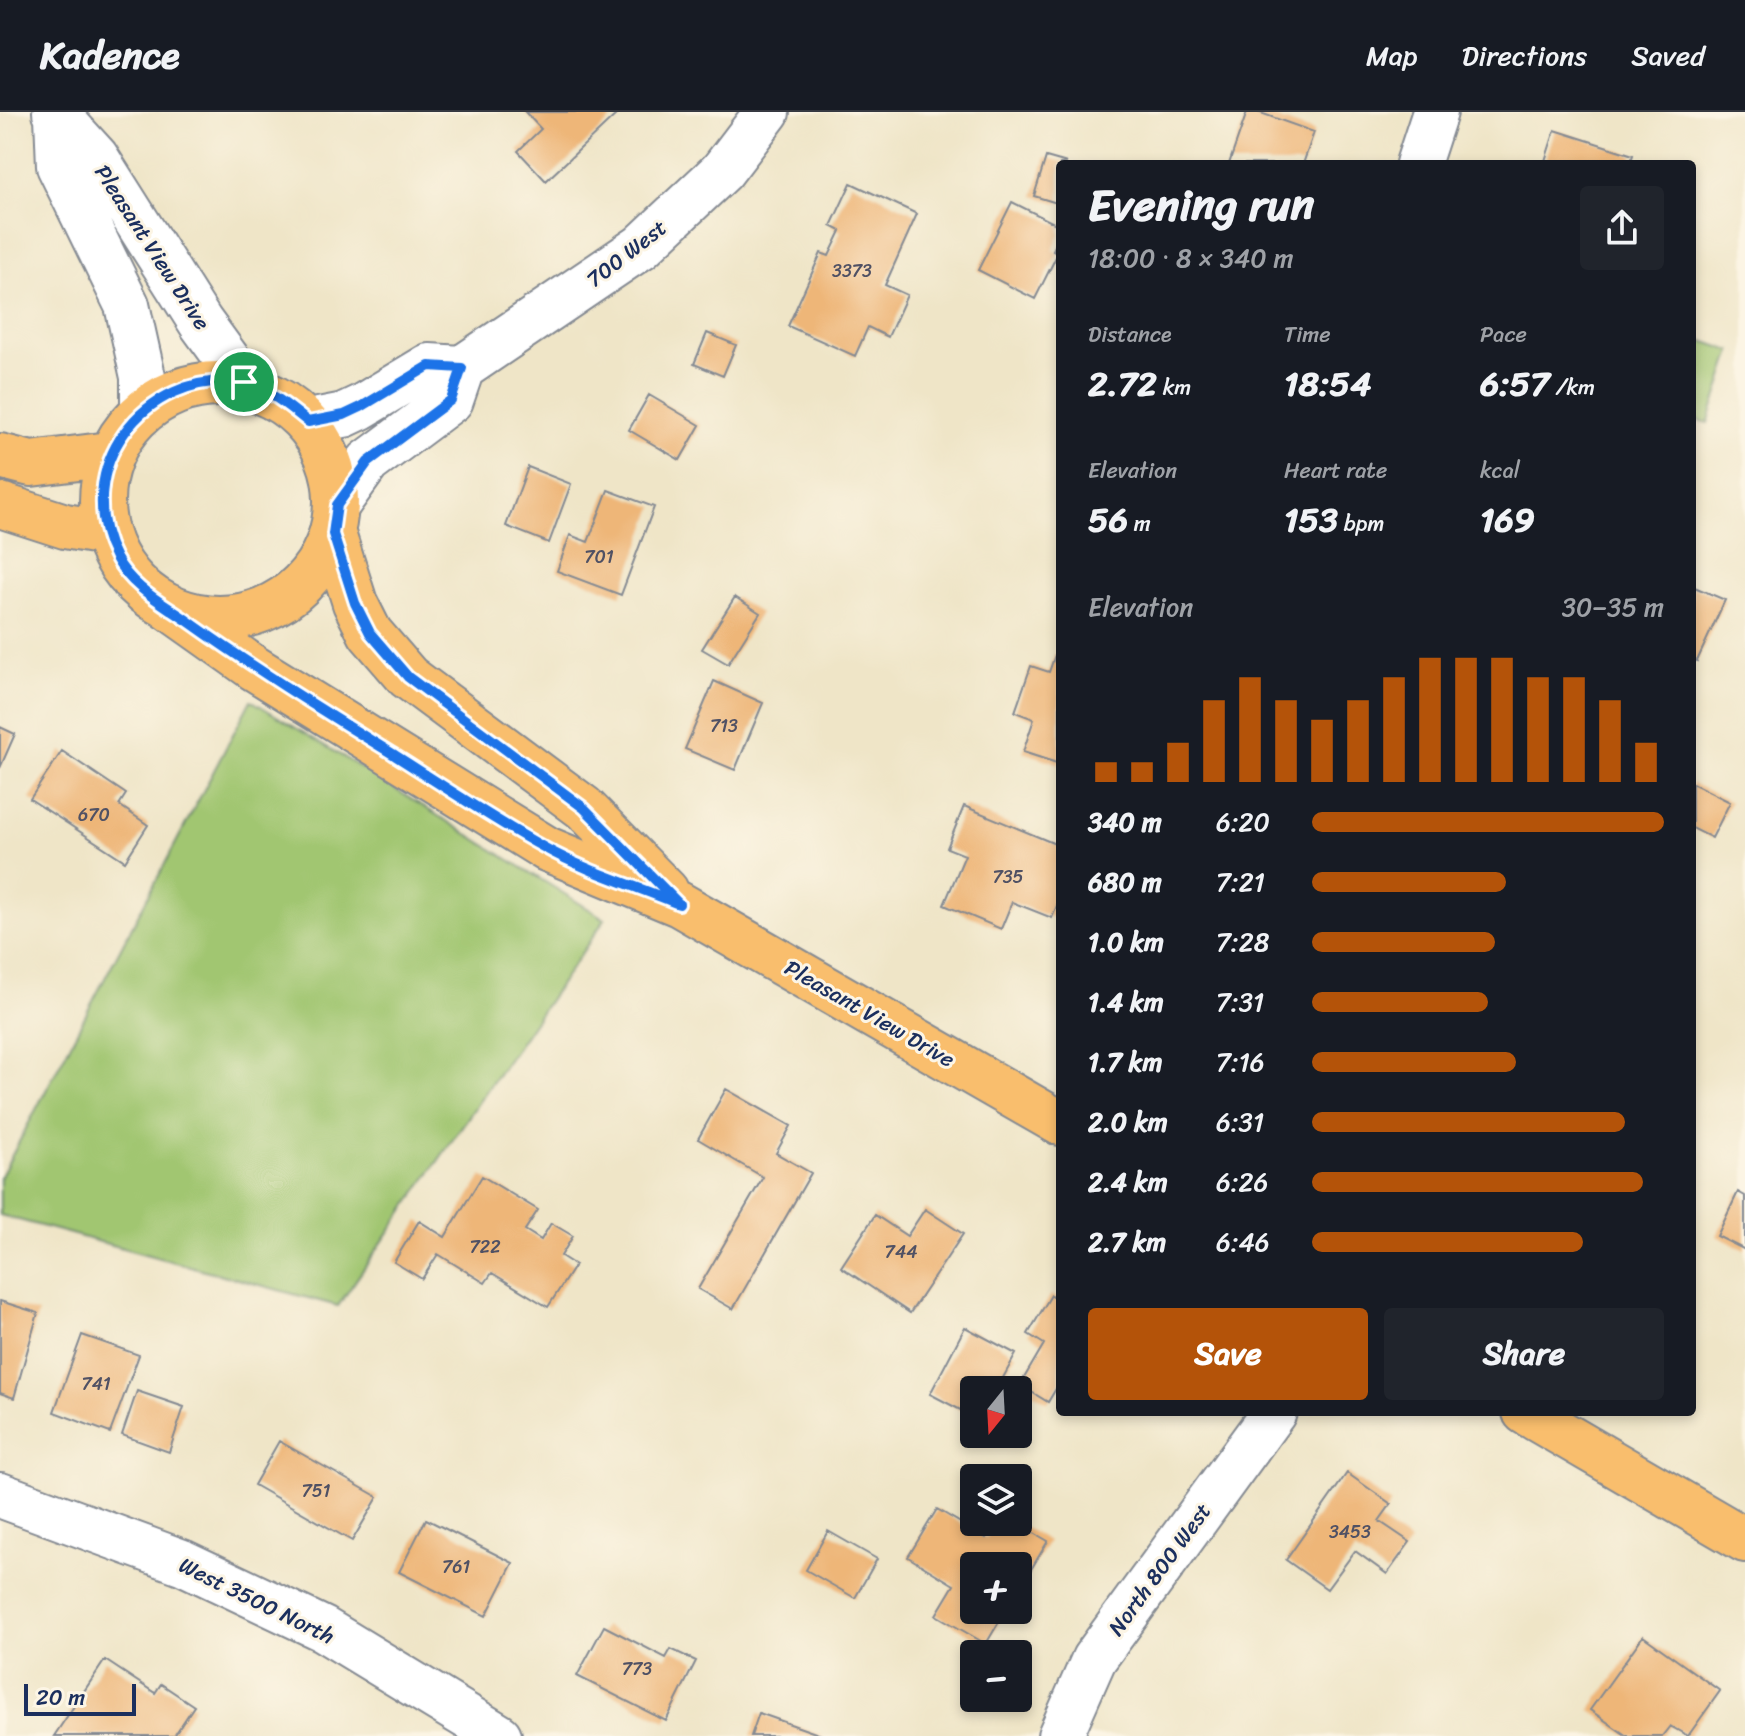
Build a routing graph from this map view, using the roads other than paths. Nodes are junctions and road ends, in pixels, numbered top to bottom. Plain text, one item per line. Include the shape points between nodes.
1 (767, 112) edge
2 (1435, 112) edge
3 (56, 114) edge
4 (1419, 160) edge
5 (462, 368) junction
6 (244, 382) junction
7 (143, 410) junction
8 (308, 422) junction
9 (110, 454) junction
10 (0, 456) edge
11 (0, 505) edge
12 (335, 520) junction
13 (106, 533) junction
14 (168, 607) junction
15 (679, 904) junction
16 (1056, 1112) edge
17 (1271, 1416) edge
18 (1532, 1416) edge
19 (0, 1495) edge
20 (1745, 1538) edge
21 (499, 1736) edge
22 (1060, 1736) edge

1 - 5 street, 700 West via 722,171 641,247
2 - 4 street
3 - 6 street, Pleasant View Drive via 96,157
3 - 7 street, Pleasant View Drive via 59,166 127,305 143,377
5 - 8 street via 429,366 344,415
5 - 12 street via 451,400 368,462
6 - 7 main road via 177,390
6 - 8 main road via 284,402
7 - 9 main road
8 - 12 main road via 335,476
9 - 10 main road via 31,464
9 - 13 main road via 101,494
11 - 13 main road
12 - 14 main road via 315,570 286,599 248,615 208,619
12 - 15 main road, Pleasant View Drive via 355,603 370,633 408,677 584,808
13 - 14 main road via 135,584
14 - 15 main road, Pleasant View Drive via 254,668 547,849
15 - 16 main road, Pleasant View Drive
17 - 22 street, North 800 West via 1094,1659
18 - 20 main road
19 - 21 street, West 3500 North via 182,1562 323,1629

